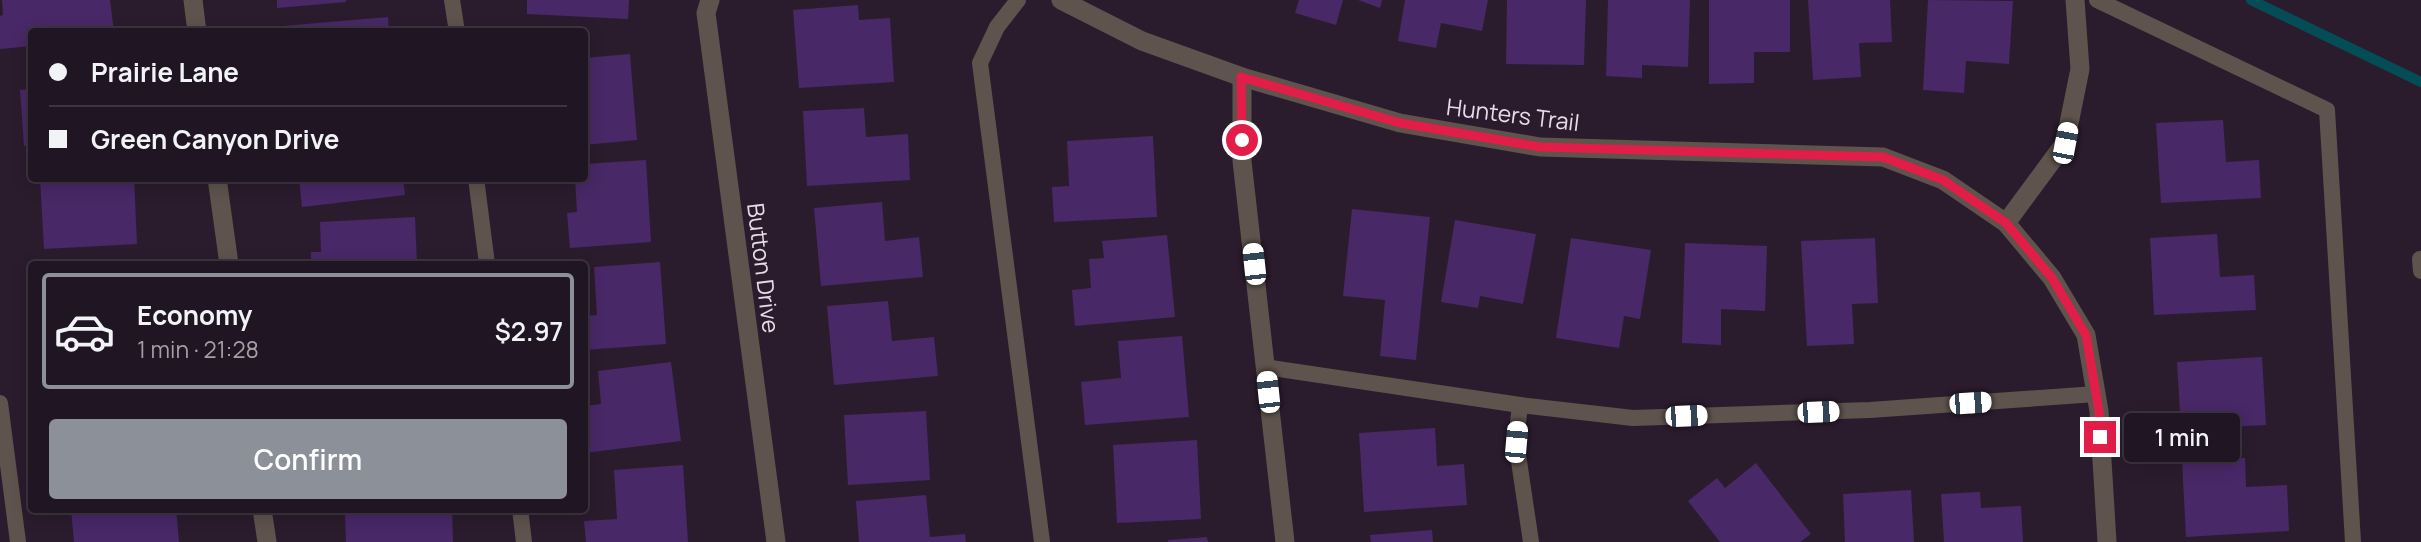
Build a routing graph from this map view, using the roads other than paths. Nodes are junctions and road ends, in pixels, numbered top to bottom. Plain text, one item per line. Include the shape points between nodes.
1 (193, 0) edge
2 (452, 0) edge
3 (710, 0) edge
4 (1018, 0) edge
5 (1061, 0) edge
6 (2075, 0) edge
7 (2097, 0) edge
8 (196, 28) edge
9 (456, 28) edge
10 (1241, 77) junction
11 (218, 182) edge
12 (477, 182) edge
13 (2006, 223) junction
14 (229, 261) edge
15 (487, 261) edge
16 (1265, 367) junction
17 (2096, 394) junction
18 (0, 404) edge
19 (1520, 405) junction
20 (263, 513) edge
21 (520, 513) edge
22 (18, 542) edge
23 (267, 542) edge
24 (524, 542) edge
25 (776, 542) edge
26 (1042, 542) edge
27 (1285, 542) edge
28 (1531, 542) edge
29 (2107, 542) edge
30 (2353, 542) edge

1 - 8 street
2 - 9 lane
3 - 25 street, Button Drive via 706,13
4 - 26 lane via 997,27 981,63
5 - 10 street, Hunters Trail via 1142,41
6 - 13 street via 2080,69 2065,143
7 - 30 lane via 2327,110
10 - 13 street, Hunters Trail via 1400,123 1540,147 1883,157 1943,180
10 - 16 street via 1242,162
11 - 14 street
12 - 15 lane
13 - 17 street, Hunters Trail via 2052,278 2086,335
16 - 19 lane
16 - 27 street
17 - 19 lane via 1870,410 1633,418
17 - 29 street, Hunters Trail
18 - 22 lane
19 - 28 lane via 1516,442
20 - 23 street
21 - 24 lane

